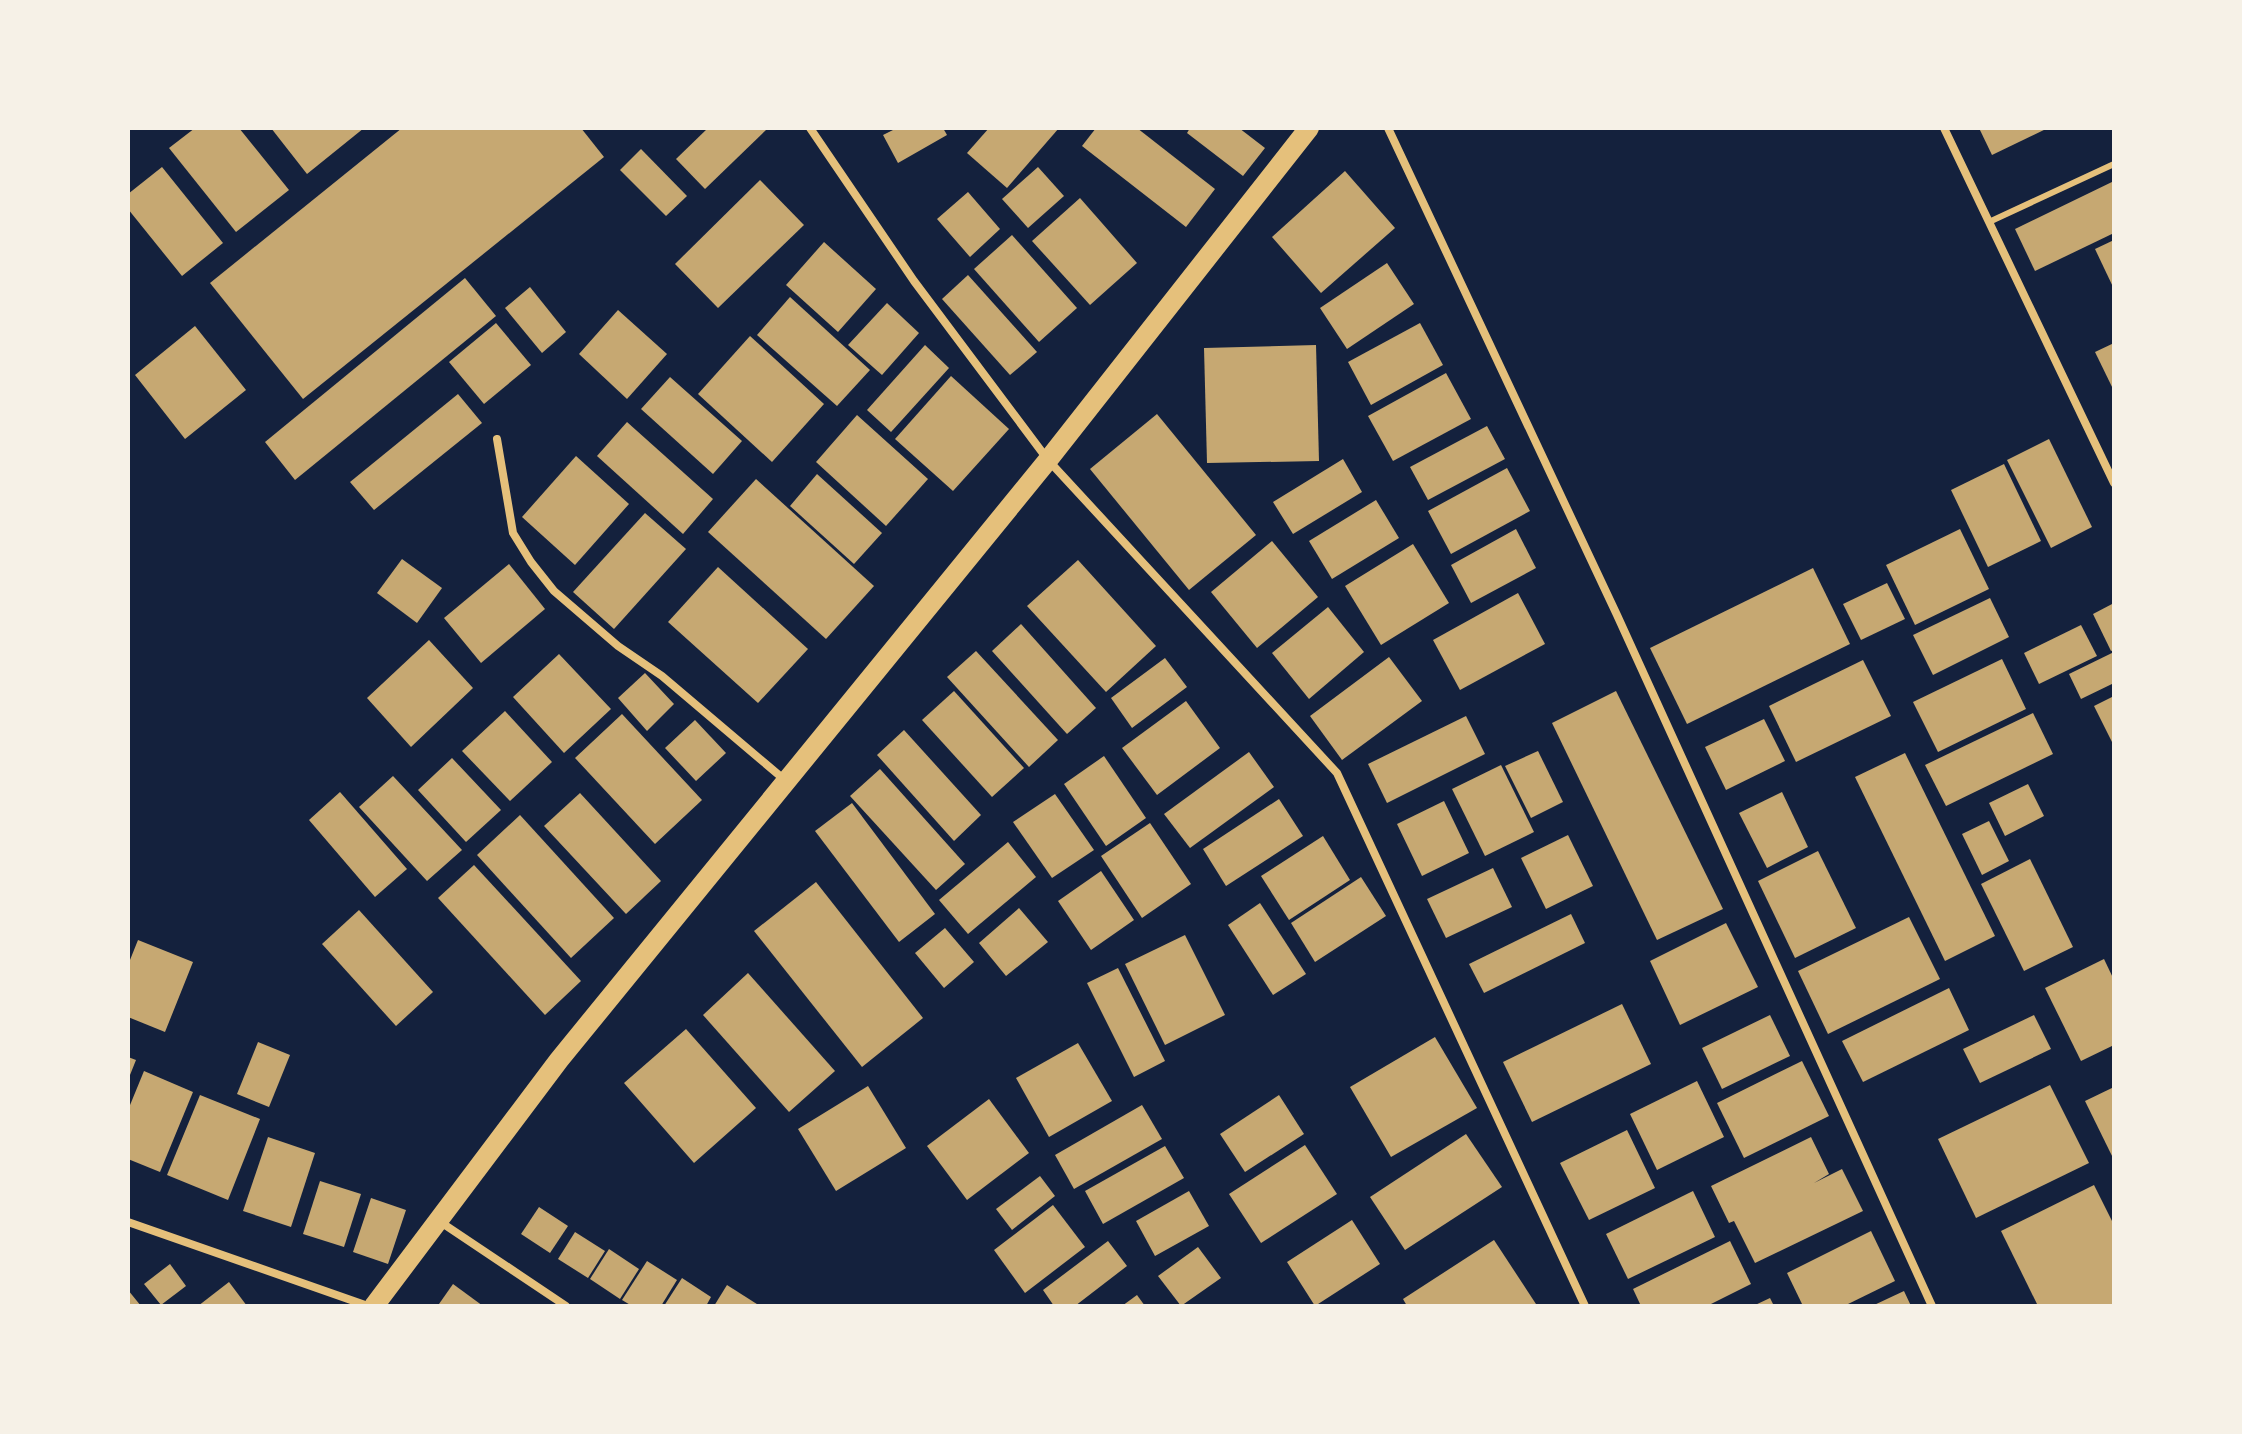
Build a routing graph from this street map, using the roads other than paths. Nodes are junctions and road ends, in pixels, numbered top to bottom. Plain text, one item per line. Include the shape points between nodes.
1 (810, 128) edge
2 (1309, 128) edge
3 (1388, 128) edge
4 (1944, 128) edge
5 (2114, 164) edge
6 (1989, 222) junction
7 (497, 439) dead end
8 (1048, 460) junction
9 (2114, 483) edge
10 (786, 781) junction
11 (439, 1220) junction
12 (128, 1222) edge
13 (371, 1306) edge
14 (566, 1306) edge
15 (1585, 1306) edge
16 (1932, 1306) edge

1 - 8 street via 914,281
2 - 8 main road
3 - 16 street
4 - 6 street
5 - 6 lane
6 - 9 street
7 - 10 street via 513,533 554,591
8 - 10 main road
8 - 15 street via 1337,773
10 - 11 main road via 559,1060
11 - 13 main road
11 - 14 street
12 - 13 street

